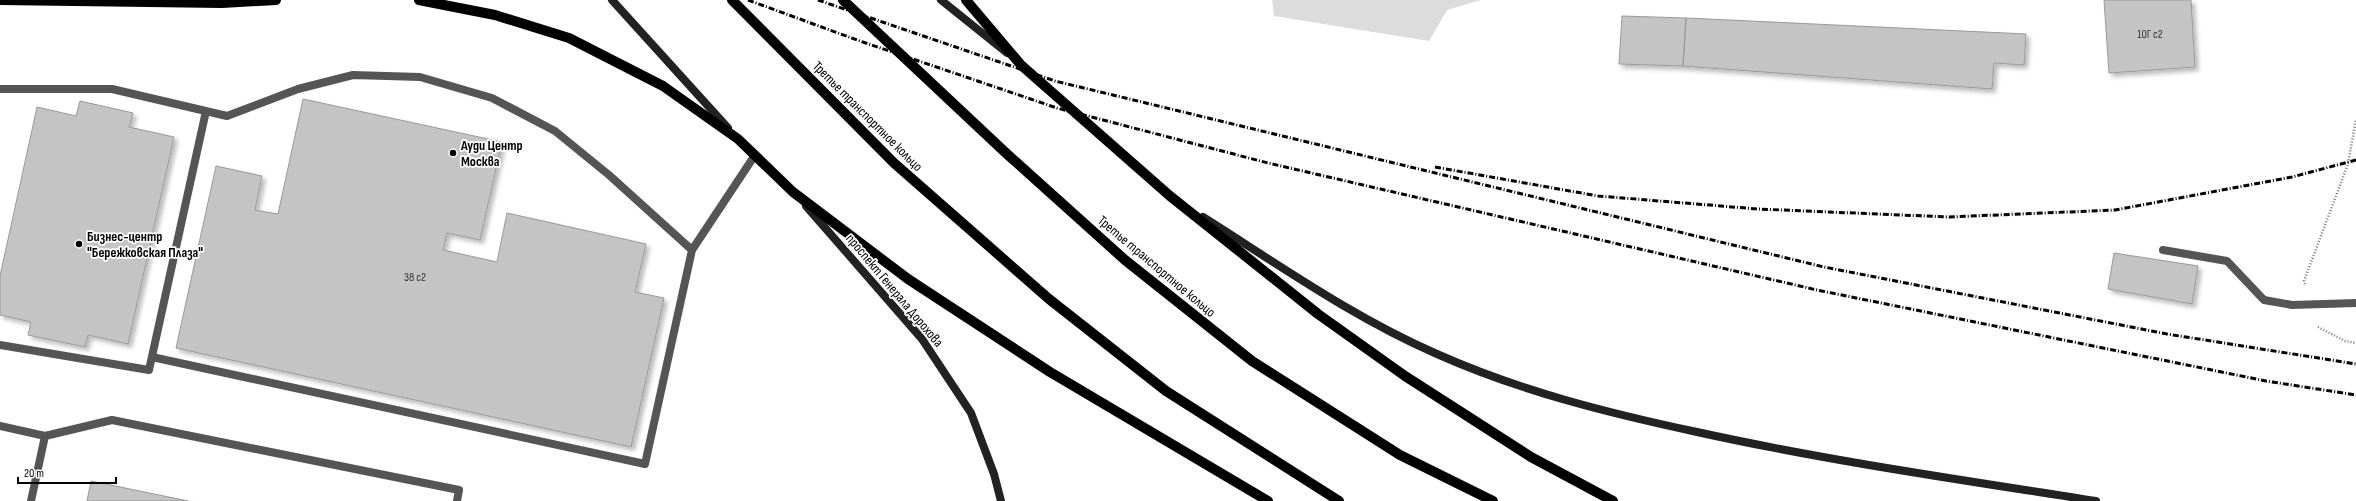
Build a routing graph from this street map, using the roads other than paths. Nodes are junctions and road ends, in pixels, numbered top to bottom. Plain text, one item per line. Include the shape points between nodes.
1 (0, 0) edge
2 (28, 0) edge
3 (276, 0) edge
4 (419, 0) edge
5 (612, 0) edge
6 (732, 0) edge
7 (842, 0) edge
8 (941, 0) edge
9 (966, 0) edge
10 (1021, 65) junction
11 (0, 89) edge
12 (206, 111) junction
13 (738, 139) junction
14 (755, 155) junction
15 (793, 192) junction
16 (1170, 196) junction
17 (692, 250) junction
18 (2163, 250) dead end
19 (2356, 303) edge
20 (0, 345) edge
21 (152, 357) junction
22 (0, 426) edge
23 (45, 436) junction
24 (30, 501) edge
25 (457, 501) edge
26 (1001, 501) edge
27 (1268, 501) edge
28 (1339, 501) edge
29 (1493, 501) edge
30 (1613, 501) edge
31 (2096, 501) edge

1 - 2 main road
2 - 3 main road via 222,4
4 - 13 main road via 495,15 569,38 663,86
5 - 13 main road
6 - 28 main road, Третье транспортное кольцо via 894,163 1049,299 1166,391
7 - 29 main road, Третье транспортное кольцо via 1125,260 1252,361 1400,455
8 - 10 main road
9 - 10 main road
10 - 16 main road
11 - 12 lane via 112,89
12 - 17 lane via 227,116 298,89 353,75 420,77 484,96 554,131 609,175
12 - 21 lane
13 - 14 main road
14 - 15 main road
14 - 17 lane
15 - 26 main road, проспект Генерала Дорохова via 926,345 971,413 994,474
15 - 27 main road via 908,279 1050,372
16 - 30 main road via 1318,314 1405,376 1531,457
16 - 31 main road via 1340,304 1436,354 1530,390 1626,417 1789,453
17 - 21 lane via 645,464
18 - 19 lane via 2227,261 2264,300 2292,305
20 - 21 lane via 149,370
22 - 23 lane
23 - 24 lane
23 - 25 lane via 112,420 459,490

